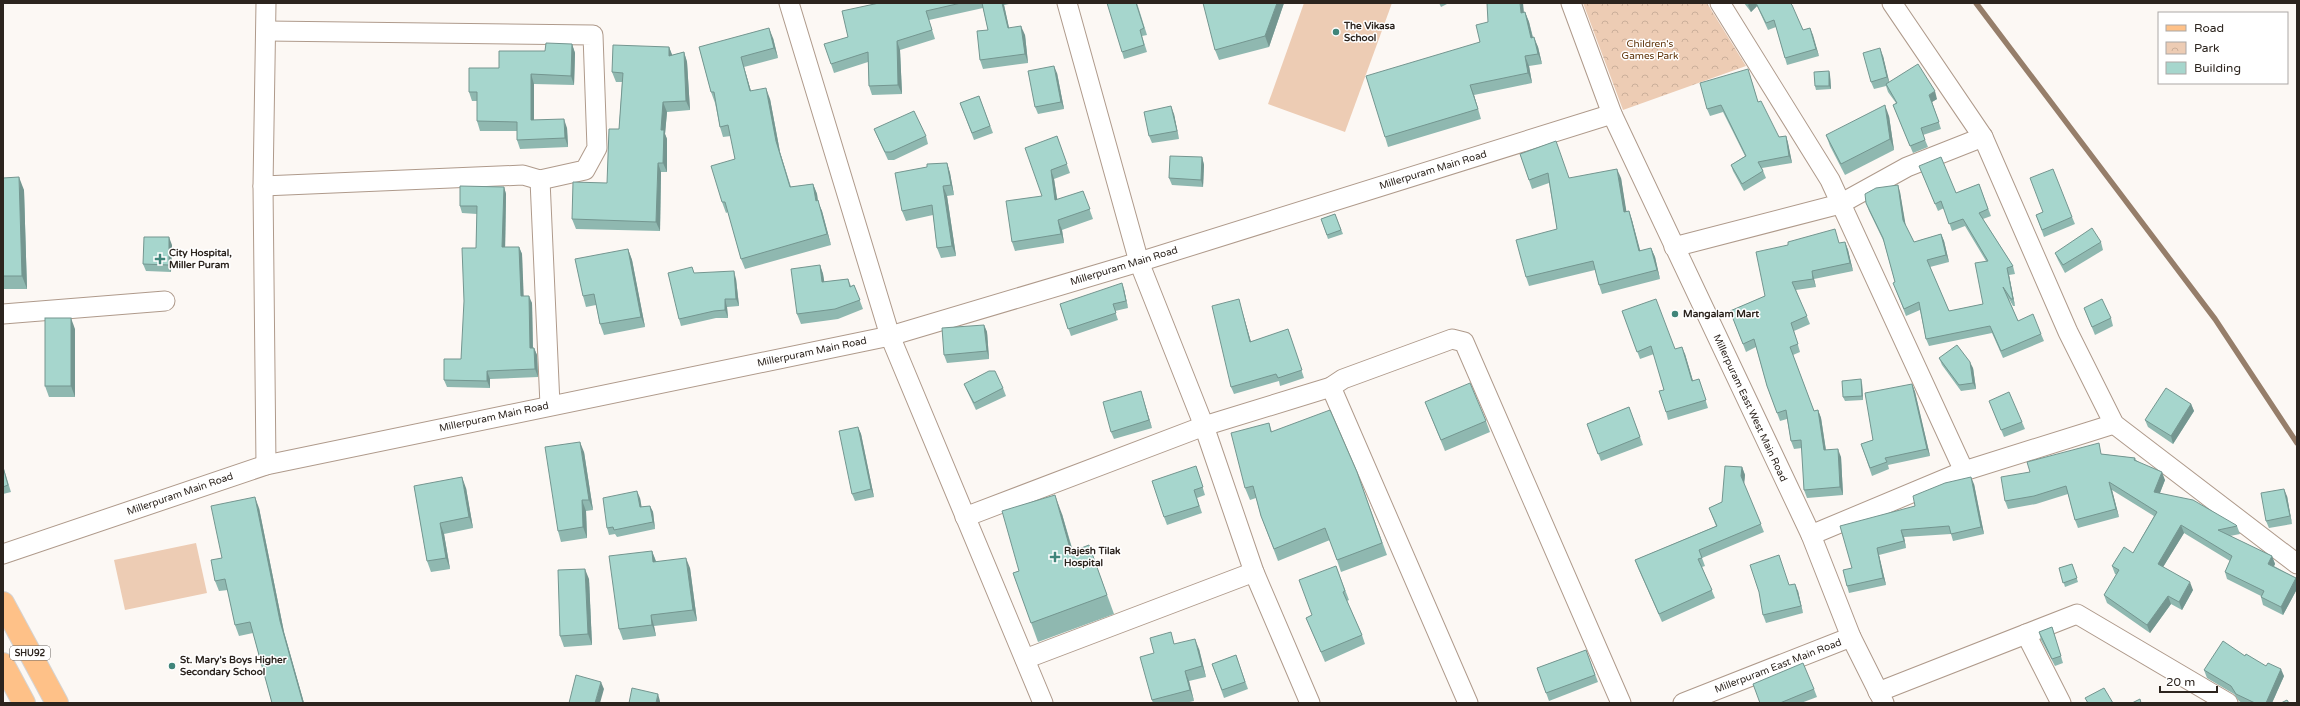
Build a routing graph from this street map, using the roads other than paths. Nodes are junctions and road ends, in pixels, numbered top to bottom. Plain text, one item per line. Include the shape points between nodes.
1 (266, 3) edge
2 (789, 3) edge
3 (1067, 3) edge
4 (1571, 3) edge
5 (1720, 3) edge
6 (1892, 3) edge
7 (267, 31) junction
8 (1612, 114) junction
9 (1983, 137) junction
10 (540, 180) junction
11 (263, 186) junction
12 (1840, 204) junction
13 (1674, 247) junction
14 (1139, 262) junction
15 (165, 301) dead end
16 (3, 314) edge
17 (890, 336) junction
18 (1331, 387) junction
19 (550, 405) junction
20 (2114, 424) junction
21 (1204, 426) junction
22 (266, 465) junction
23 (1964, 471) junction
24 (965, 516) junction
25 (1811, 535) junction
26 (3, 554) edge
27 (2297, 564) edge
28 (1254, 572) junction
29 (3, 603) edge
30 (2026, 634) junction
31 (1851, 637) junction
32 (1025, 659) junction
33 (3, 664) edge
34 (1881, 697) edge
35 (24, 703) edge
36 (57, 703) edge
37 (1043, 703) edge
38 (1310, 703) edge
39 (1468, 703) edge
40 (1621, 703) edge
41 (1684, 703) edge
42 (2060, 703) edge
43 (2228, 703) edge

1 - 7 street
2 - 17 street
3 - 14 street
4 - 8 street, Millerpuram East West Main Road
5 - 12 street via 1830,180
6 - 9 street
7 - 10 street via 593,35 597,148 585,170
7 - 11 street
8 - 13 street, Millerpuram East West Main Road
8 - 14 street, Millerpuram Main Road
9 - 12 street via 1907,167
9 - 20 street via 2068,332
10 - 11 street via 523,175
10 - 19 street
11 - 22 street
12 - 13 street
12 - 23 street
13 - 25 street, Millerpuram East West Main Road
14 - 17 street, Millerpuram Main Road
14 - 21 street
15 - 16 street
17 - 19 street, Millerpuram Main Road
17 - 24 street
18 - 21 street
18 - 39 street
18 - 40 street via 1343,379 1452,339 1464,342
19 - 22 street, Millerpuram Main Road
20 - 23 street
20 - 27 street
21 - 24 street
21 - 28 street
22 - 26 street, Millerpuram Main Road
23 - 25 street
24 - 32 street
25 - 31 street, Millerpuram East West Main Road
28 - 32 street
28 - 38 street
29 - 36 main road, SHU92
30 - 34 street
30 - 42 street
30 - 43 street via 2077,614
31 - 34 street, Millerpuram East West Main Road
31 - 41 street, Millerpuram East Main Road
32 - 37 street
33 - 35 main road

